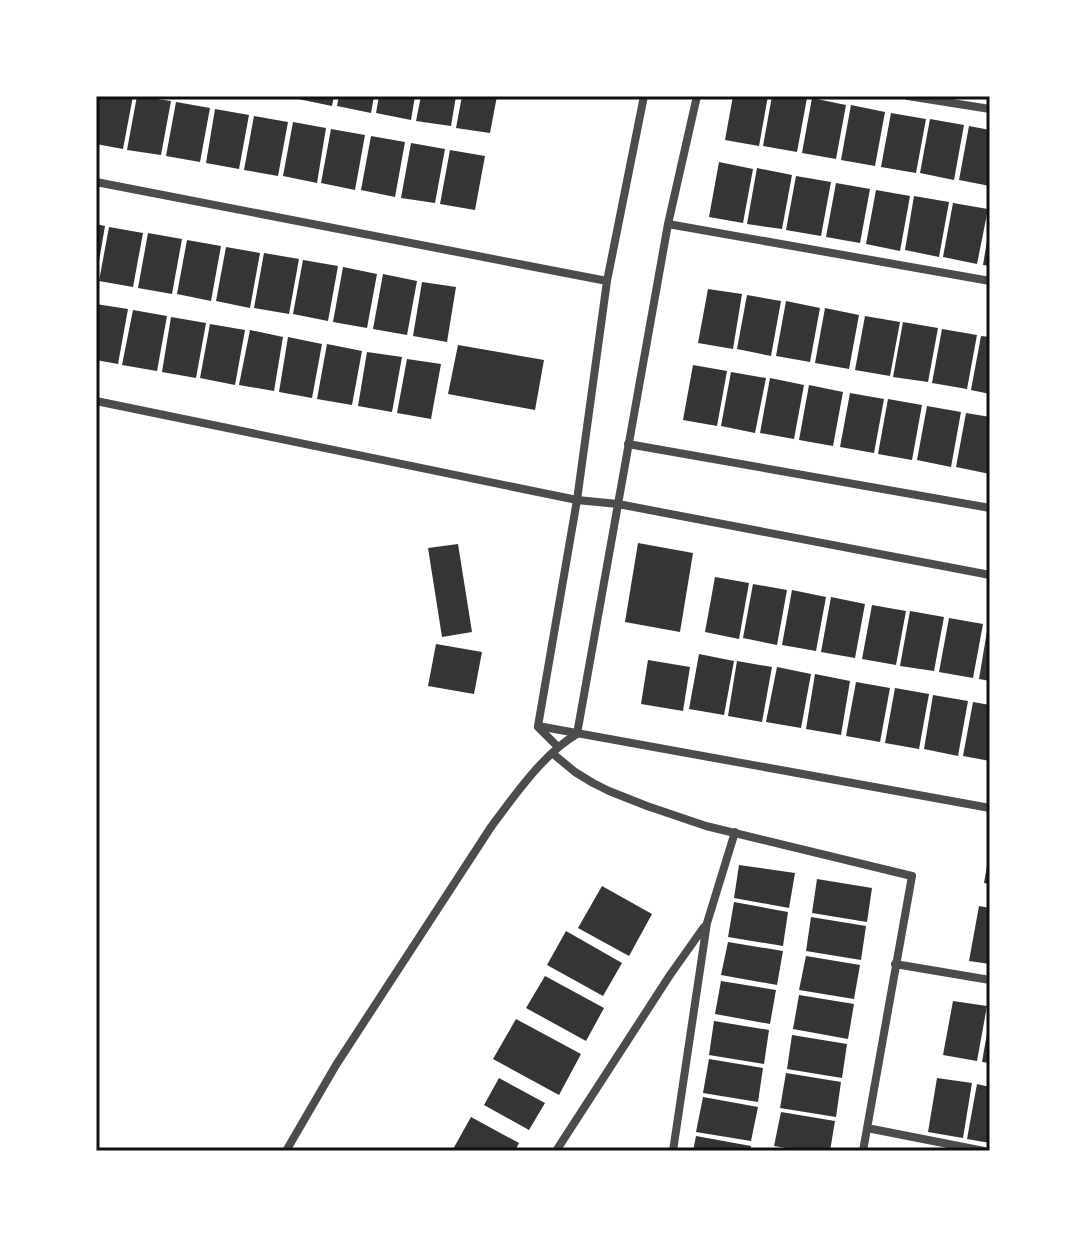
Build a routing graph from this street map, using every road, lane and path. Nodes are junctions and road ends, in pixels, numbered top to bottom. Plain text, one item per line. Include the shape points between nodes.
1 (644, 96) edge
2 (697, 96) edge
3 (908, 96) edge
4 (990, 109) edge
5 (96, 182) edge
6 (668, 224) junction
7 (607, 281) junction
8 (990, 281) edge
9 (96, 401) edge
10 (628, 444) junction
11 (577, 500) junction
12 (618, 504) junction
13 (990, 508) edge
14 (990, 575) edge
15 (538, 726) junction
16 (577, 734) junction
17 (555, 750) junction
18 (990, 808) edge
19 (735, 832) junction
20 (707, 923) junction
21 (895, 964) junction
22 (990, 980) edge
23 (867, 1128) junction
24 (286, 1151) edge
25 (556, 1151) edge
26 (673, 1151) edge
27 (863, 1151) edge
28 (984, 1151) edge

1 - 7 street
2 - 6 street
3 - 4 street
5 - 7 street
6 - 8 street
6 - 10 street
7 - 11 street
9 - 11 street
10 - 12 street
10 - 13 street
11 - 12 street
11 - 15 street
12 - 14 street
12 - 16 street
15 - 16 street
15 - 17 street
16 - 17 street
16 - 18 street
17 - 19 street via 575,772 609,791
17 - 24 street via 491,827
19 - 20 street
19 - 21 street via 912,876
20 - 25 street
20 - 26 street
21 - 22 street
21 - 23 street
23 - 27 street
23 - 28 street

